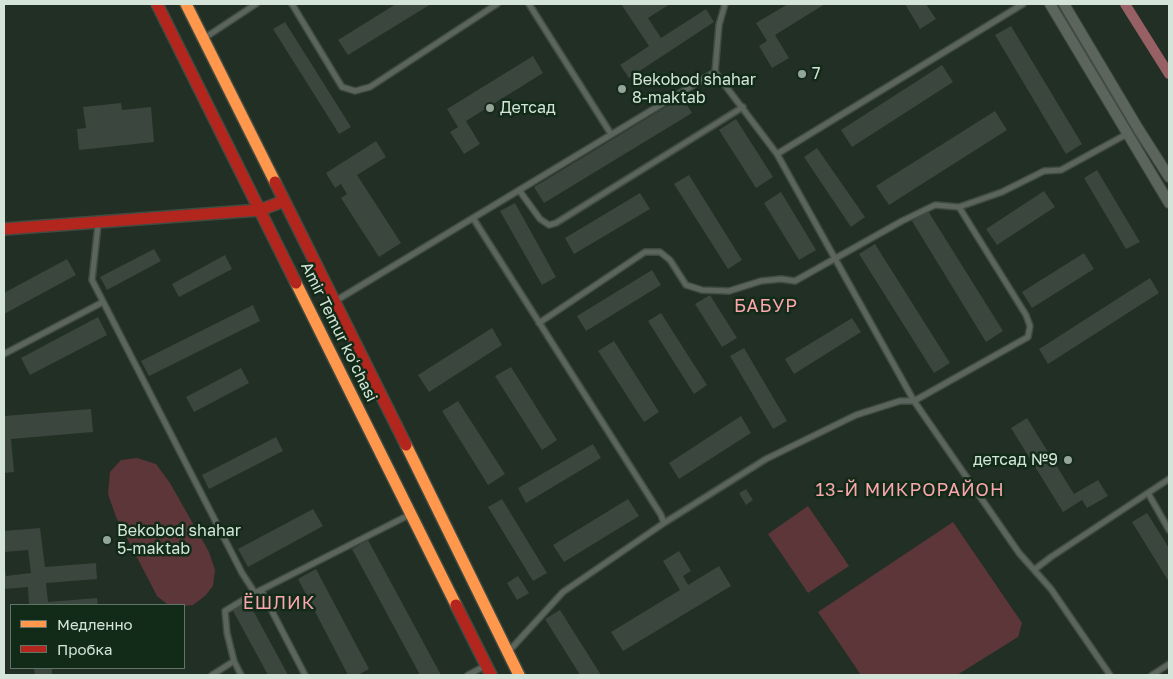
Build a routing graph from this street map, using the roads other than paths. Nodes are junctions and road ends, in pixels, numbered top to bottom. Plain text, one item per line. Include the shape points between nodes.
1 (157, 4) edge
2 (186, 4) edge
3 (256, 4) edge
4 (292, 4) edge
5 (497, 4) edge
6 (529, 4) edge
7 (725, 4) edge
8 (1023, 4) edge
9 (1050, 4) edge
10 (1064, 4) edge
11 (203, 38) junction
12 (715, 72) junction
13 (743, 108) junction
14 (611, 134) junction
15 (1127, 134) junction
16 (777, 154) junction
17 (1169, 177) edge
18 (1165, 186) edge
19 (519, 190) junction
20 (284, 200) junction
21 (1169, 203) edge
22 (958, 207) junction
23 (260, 210) junction
24 (473, 218) junction
25 (98, 222) junction
26 (4, 229) edge
27 (836, 260) junction
28 (103, 302) junction
29 (323, 308) junction
30 (539, 323) junction
31 (4, 354) edge
32 (914, 401) junction
33 (1169, 479) edge
34 (1148, 493) junction
35 (411, 514) junction
36 (664, 523) junction
37 (1169, 530) edge
38 (1034, 570) junction
39 (260, 590) junction
40 (255, 593) junction
41 (234, 661) junction
42 (496, 662) edge
43 (1169, 664) edge
44 (212, 675) edge
45 (241, 675) edge
46 (305, 675) edge
47 (468, 675) edge
48 (519, 675) edge
49 (1110, 675) edge
50 (1152, 675) edge

1 - 23 street, Amir Temur koʻchasi
2 - 11 street, Amir Temur koʻchasi
3 - 11 lane
4 - 5 lane via 342,86 354,92 370,87
6 - 14 lane
7 - 12 lane via 719,25
8 - 16 lane
9 - 15 street
10 - 17 street
11 - 20 street, Amir Temur koʻchasi
12 - 13 lane
12 - 14 lane
13 - 16 lane
13 - 19 lane via 556,223 549,225 540,219
14 - 19 lane
15 - 18 street
15 - 22 lane via 1061,170 1044,171 1002,192
16 - 27 lane
18 - 21 street
19 - 24 lane
20 - 23 street
20 - 29 street, Amir Temur koʻchasi
22 - 27 lane via 935,205
22 - 32 lane via 1026,315 1030,326 1028,337
23 - 25 street
23 - 29 street, Amir Temur koʻchasi
24 - 29 lane
24 - 30 lane
25 - 26 street
25 - 28 lane via 92,280
27 - 30 lane via 795,281 761,281 729,291 702,290 686,285 670,260 660,252 645,252
27 - 32 lane
28 - 31 lane
28 - 40 lane via 237,564
29 - 35 street, Amir Temur koʻchasi
29 - 42 street, Amir Temur koʻchasi
30 - 36 lane
32 - 36 lane via 900,401 856,414 766,459
32 - 38 lane
33 - 34 lane
34 - 37 lane
34 - 38 lane
35 - 39 lane
35 - 42 street, Amir Temur koʻchasi
36 - 42 lane via 563,592
38 - 49 lane via 1051,589
39 - 40 lane
39 - 46 lane
40 - 41 lane via 225,610
41 - 44 lane
41 - 45 lane
42 - 47 lane
42 - 48 street, Amir Temur koʻchasi
43 - 50 lane

